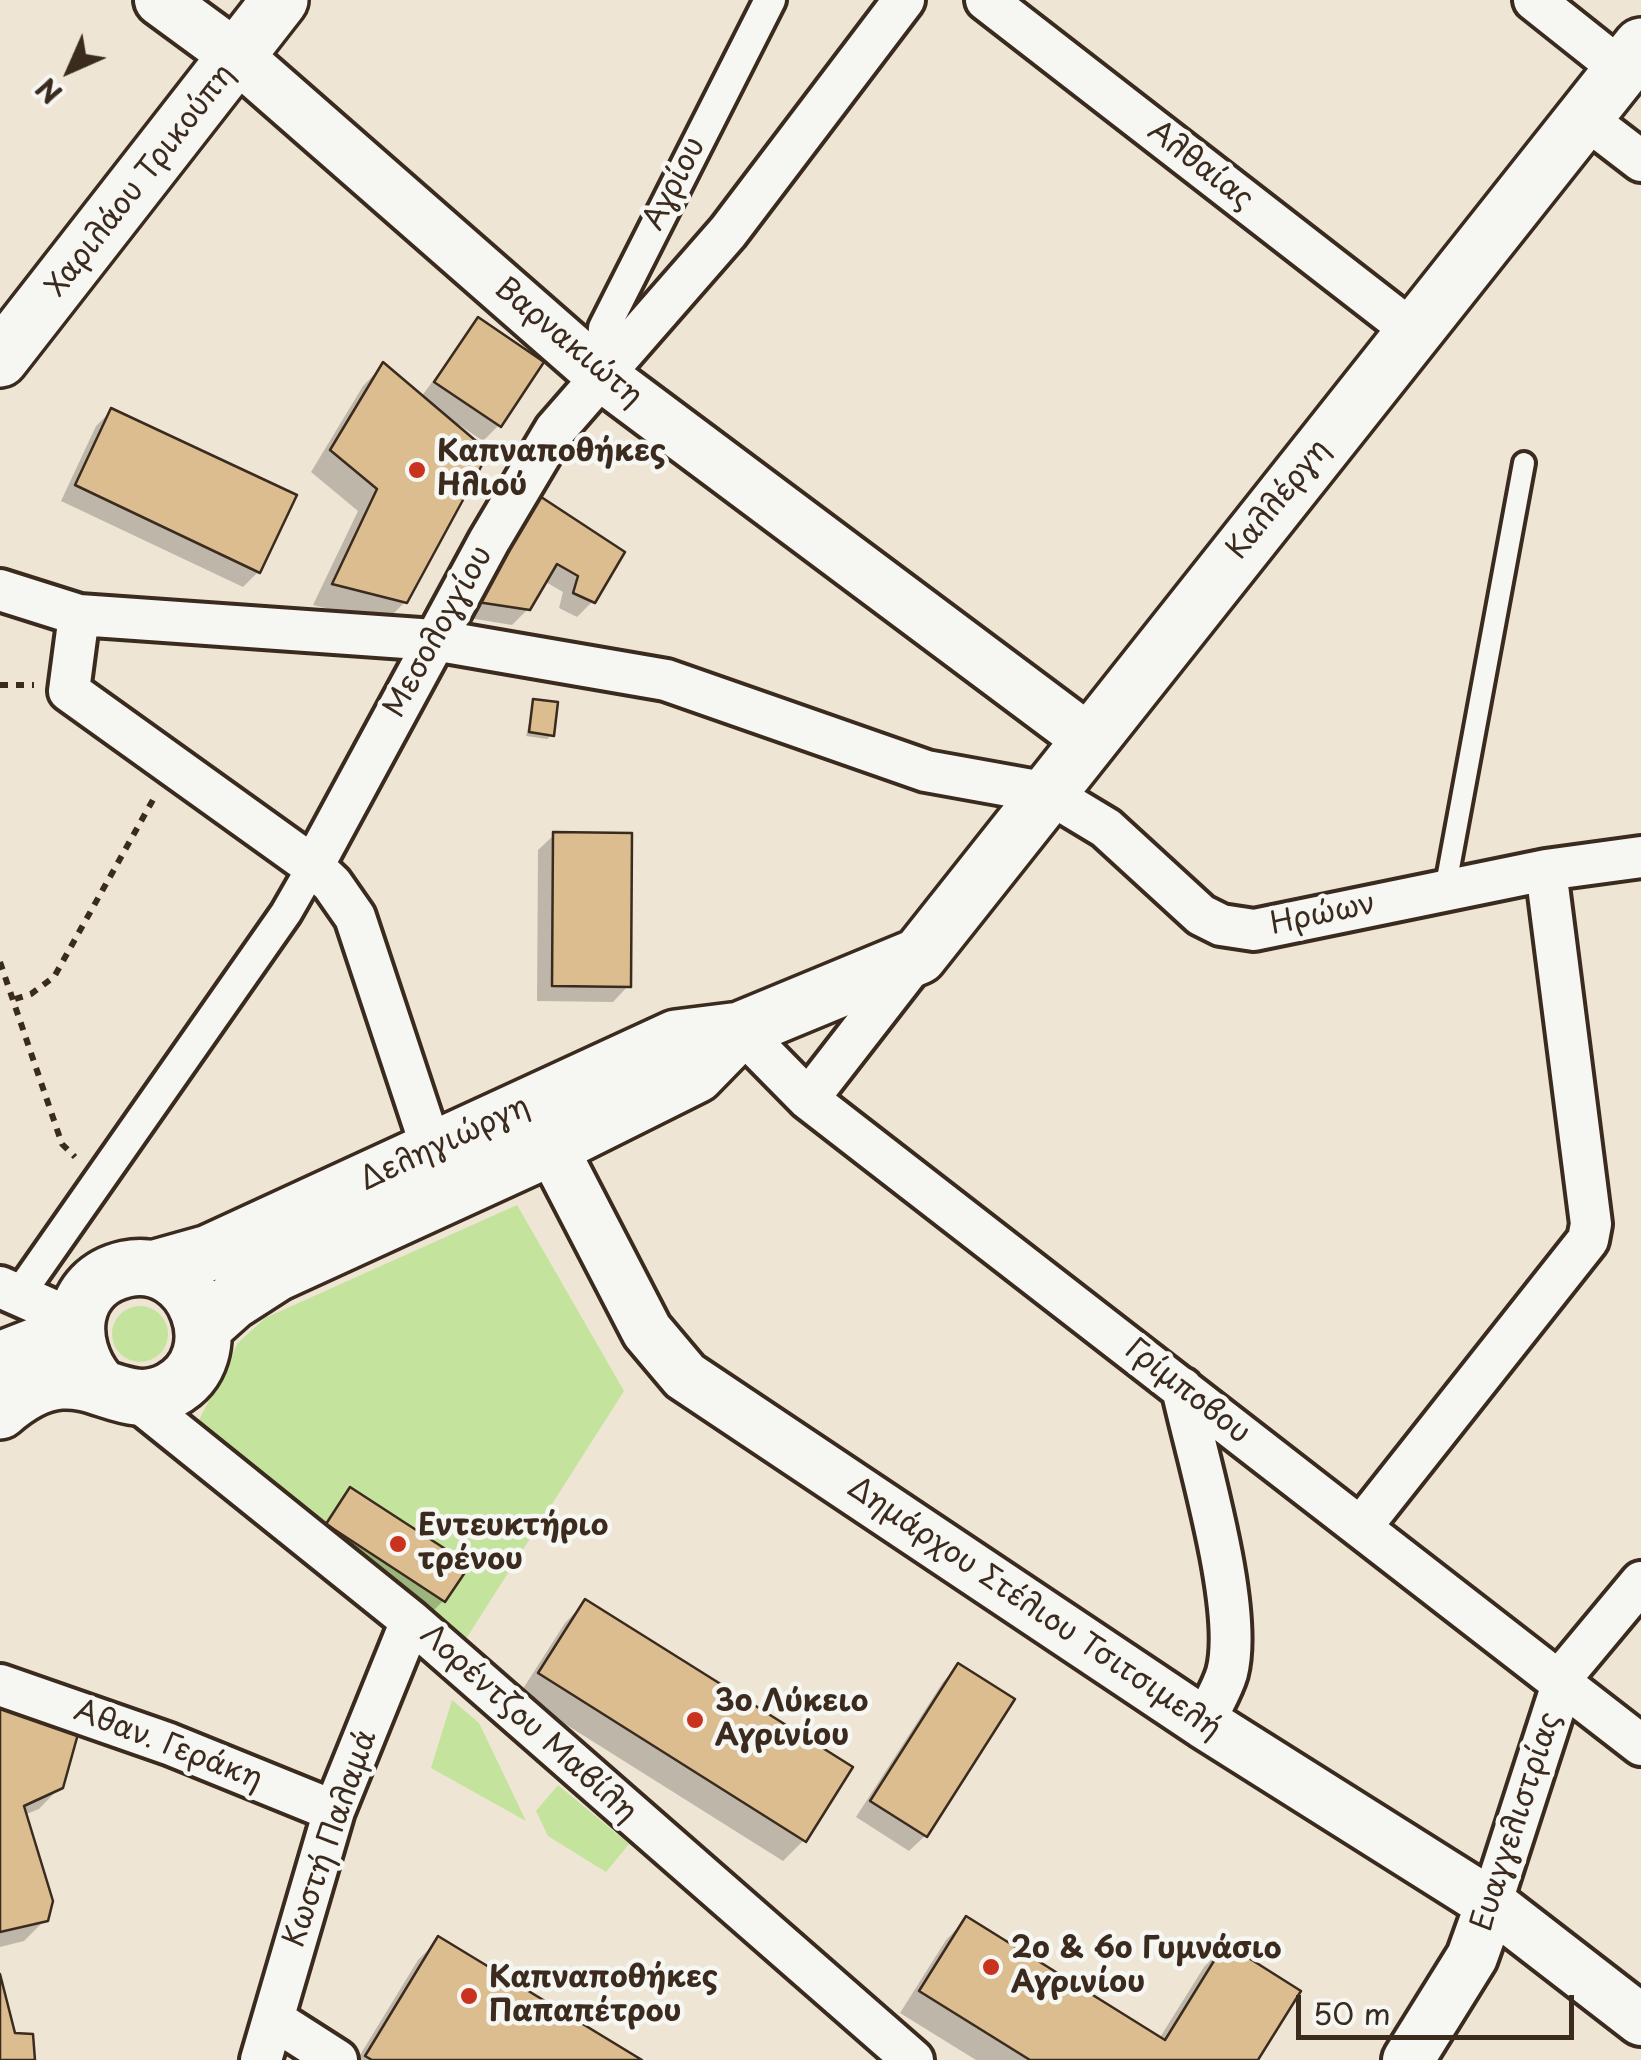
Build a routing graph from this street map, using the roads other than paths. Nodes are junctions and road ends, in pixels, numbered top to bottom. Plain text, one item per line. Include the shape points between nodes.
1 (160, 0) edge
2 (280, 0) edge
3 (770, 0) edge
4 (904, 0) edge
5 (986, 0) edge
6 (1534, 0) edge
7 (239, 58) junction
8 (1632, 58) edge
9 (1585, 118) junction
10 (1641, 161) edge
11 (1414, 332) junction
12 (0, 359) edge
13 (600, 375) junction
14 (1524, 463) dead end
15 (0, 590) edge
16 (79, 616) junction
17 (434, 640) junction
18 (1088, 739) junction
19 (1048, 793) junction
20 (1641, 857) edge
21 (313, 866) junction
22 (1546, 870) junction
23 (1445, 890) junction
24 (919, 956) junction
25 (740, 1030) junction
26 (808, 1099) junction
27 (541, 1126) junction
28 (439, 1172) junction
29 (152, 1269) junction
30 (7, 1291) edge
31 (75, 1326) junction
32 (204, 1327) junction
33 (3, 1358) edge
34 (1182, 1388) junction
35 (116, 1390) junction
36 (0, 1411) edge
37 (1361, 1527) junction
38 (1641, 1582) edge
39 (411, 1621) junction
40 (1561, 1684) junction
41 (0, 1685) edge
42 (1204, 1723) junction
43 (1641, 1746) edge
44 (334, 1811) junction
45 (1492, 1904) junction
46 (273, 2019) junction
47 (1641, 2020) edge
48 (261, 2060) edge
49 (337, 2060) edge
50 (913, 2060) edge
51 (1408, 2060) edge

1 - 7 street, Βαρνακιώτη
2 - 7 main road, Χαριλάου Τρικούπη
3 - 13 street, Αγρίου via 604,328
4 - 13 street, Μεσολογγίου via 728,232
5 - 11 street, Αλθαίας
6 - 8 street
7 - 12 main road, Χαριλάου Τρικούπη
7 - 13 street, Βαρνακιώτη
8 - 9 main road, Καλλέργη
9 - 10 street
9 - 11 main road, Καλλέργη
11 - 18 main road, Καλλέργη
13 - 17 street, Μεσολογγίου via 528,472
13 - 18 street, Βαρνακιώτη
14 - 23 lane
15 - 16 street, Ηρώων
16 - 17 street, Ηρώων
16 - 21 street via 69,691
17 - 19 street, Ηρώων via 666,680 926,772
17 - 21 street, Μεσολογγίου
18 - 19 main road, Καλλέργη
19 - 23 street, Ηρώων via 1091,816 1189,906 1222,925 1254,930
19 - 24 main road, Καλλέργη
20 - 22 street, Ηρώων
21 - 28 street via 355,917
21 - 30 street, Μεσολογγίου via 100,1177
22 - 23 street, Ηρώων
22 - 37 street via 1588,1240
24 - 25 main road, Δεληγιώργη
24 - 26 street
25 - 26 street, Γρίμποβου
25 - 27 main road, Δεληγιώργη via 696,1074
26 - 34 street, Γρίμποβου
27 - 28 main road, Δεληγιώργη
27 - 42 street, Δημάρχου Στέλιου Τσιτσιμελή via 647,1330 685,1376
28 - 29 main road, Δεληγιώργη
28 - 32 main road, Δεληγιώργη via 232,1302
29 - 31 main road via 135,1267 103,1278 80,1304
29 - 32 main road via 184,1286
30 - 31 street
30 - 33 street via 12,1311
31 - 33 main road
31 - 35 main road via 84,1366
32 - 35 main road via 199,1360 188,1377 154,1397
34 - 37 street, Γρίμποβου
34 - 42 street via 1228,1596 1226,1674
35 - 36 main road via 52,1381
35 - 39 street, Λορέντζου Μαβίλη
37 - 40 street, Γρίμποβου
38 - 40 street, Ευαγγελιστρίας via 1573,1660
39 - 44 street, Κωστή Παλαμά
39 - 50 street, Λορέντζου Μαβίλη
40 - 43 street, Γρίμποβου
40 - 45 street, Ευαγγελιστρίας
41 - 44 street, Αθαν. Γεράκη
42 - 45 street, Δημάρχου Στέλιου Τσιτσιμελή
44 - 46 street, Κωστή Παλαμά
45 - 47 street, Δημάρχου Στέλιου Τσιτσιμελή
45 - 51 street, Ευαγγελιστρίας via 1456,1986
46 - 48 street, Κωστή Παλαμά
46 - 49 street

